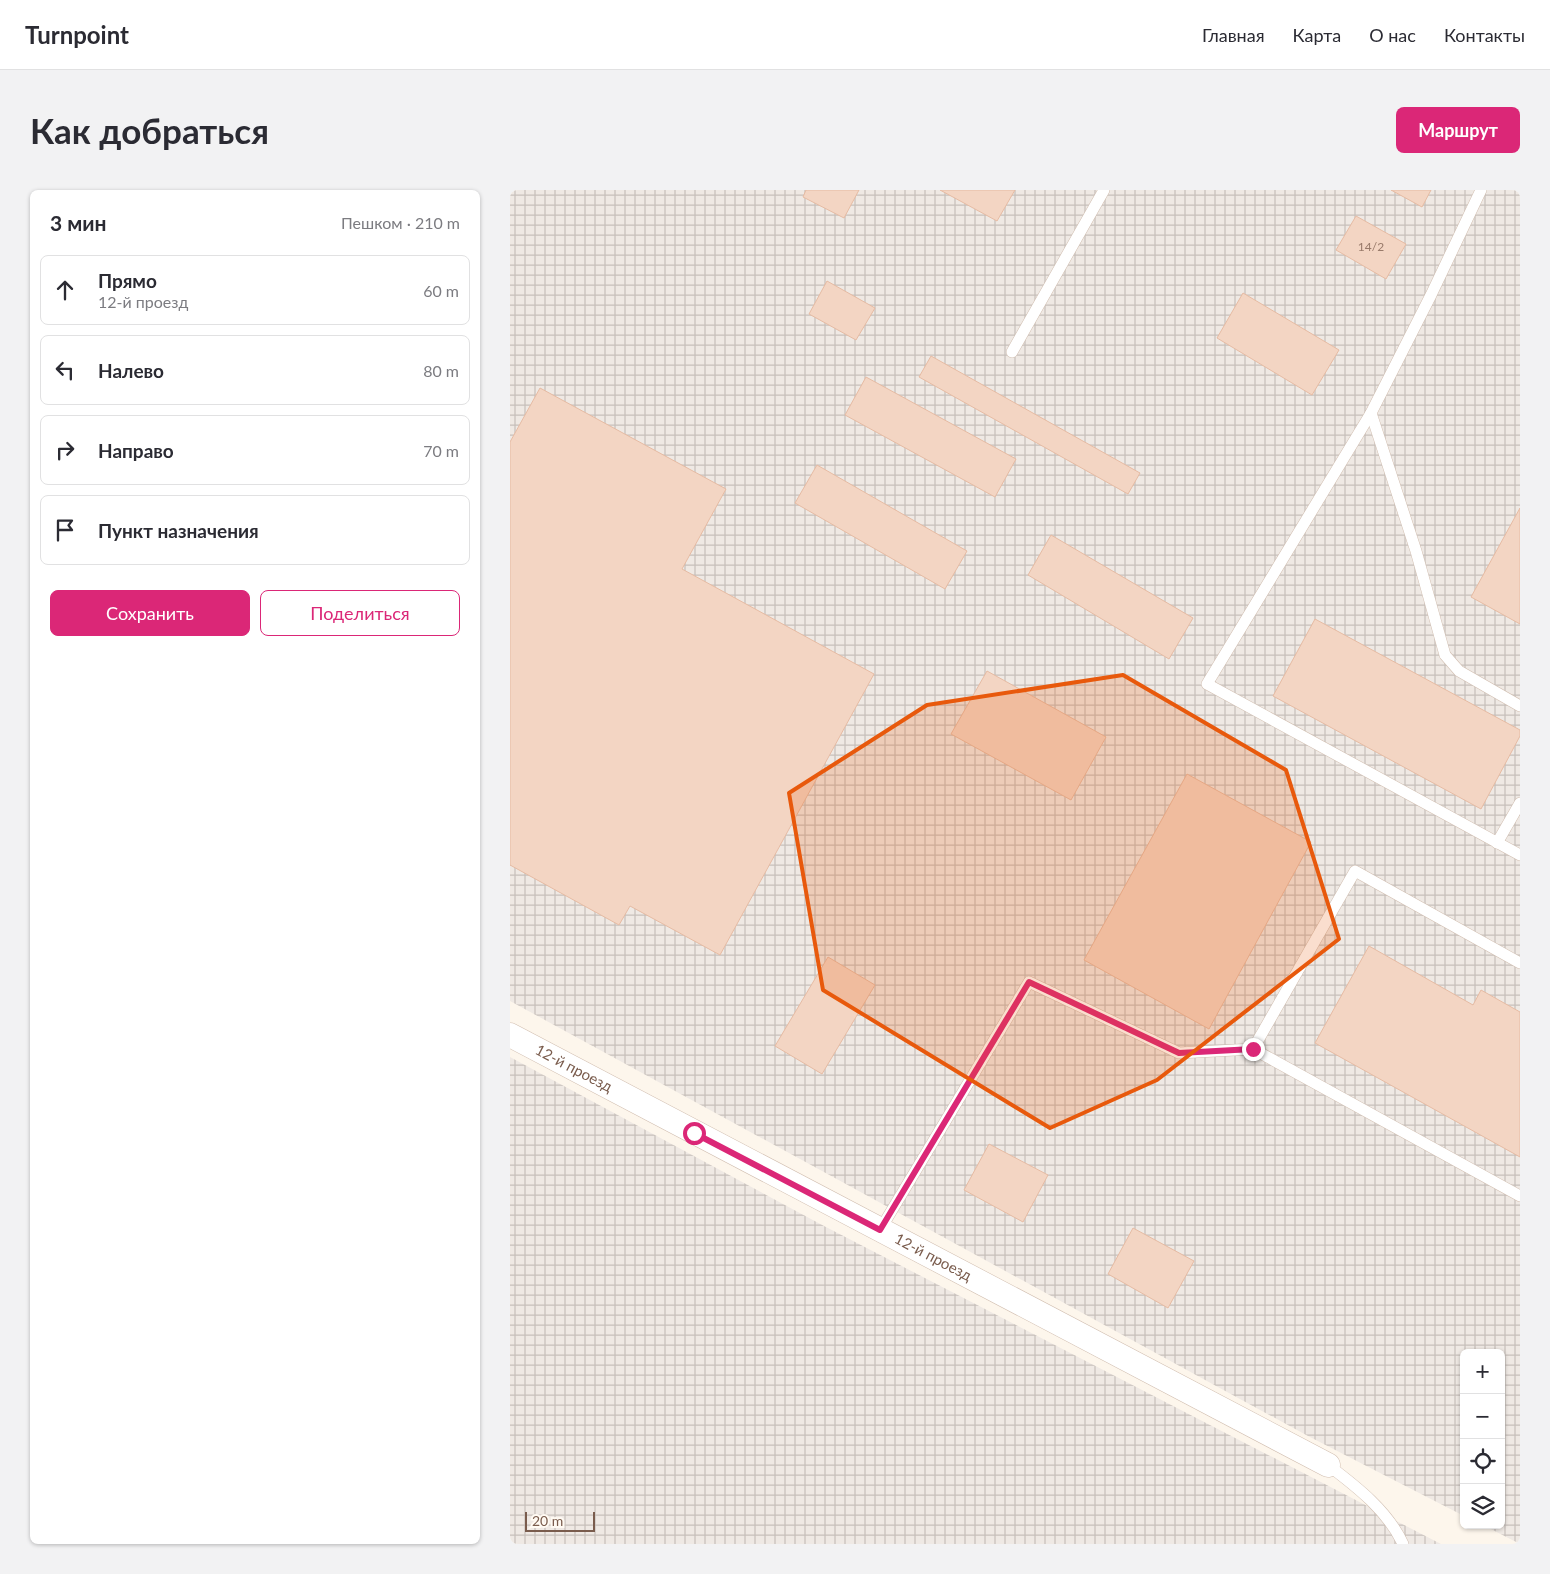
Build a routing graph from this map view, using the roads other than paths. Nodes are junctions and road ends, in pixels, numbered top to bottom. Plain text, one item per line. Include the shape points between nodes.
1 (1104, 190) edge
2 (1481, 190) edge
3 (1012, 352) dead end
4 (1371, 413) junction
5 (1520, 706) edge
6 (1520, 803) edge
7 (1497, 843) junction
8 (1520, 855) edge
9 (1520, 962) edge
10 (510, 1035) edge
11 (1253, 1049) junction
12 (1520, 1196) edge
13 (880, 1230) junction
14 (1328, 1465) joint
15 (1403, 1544) edge

1 - 3 lane
2 - 4 lane via 1432,295
4 - 5 lane via 1416,551 1445,655 1459,671
4 - 7 lane via 1208,684
6 - 7 lane
7 - 8 lane
9 - 11 lane via 1355,872
10 - 13 street, 12-й проезд
11 - 12 lane
11 - 13 lane via 1179,1053 1029,982
13 - 14 street, 12-й проезд
14 - 15 lane via 1360,1489 1397,1530

